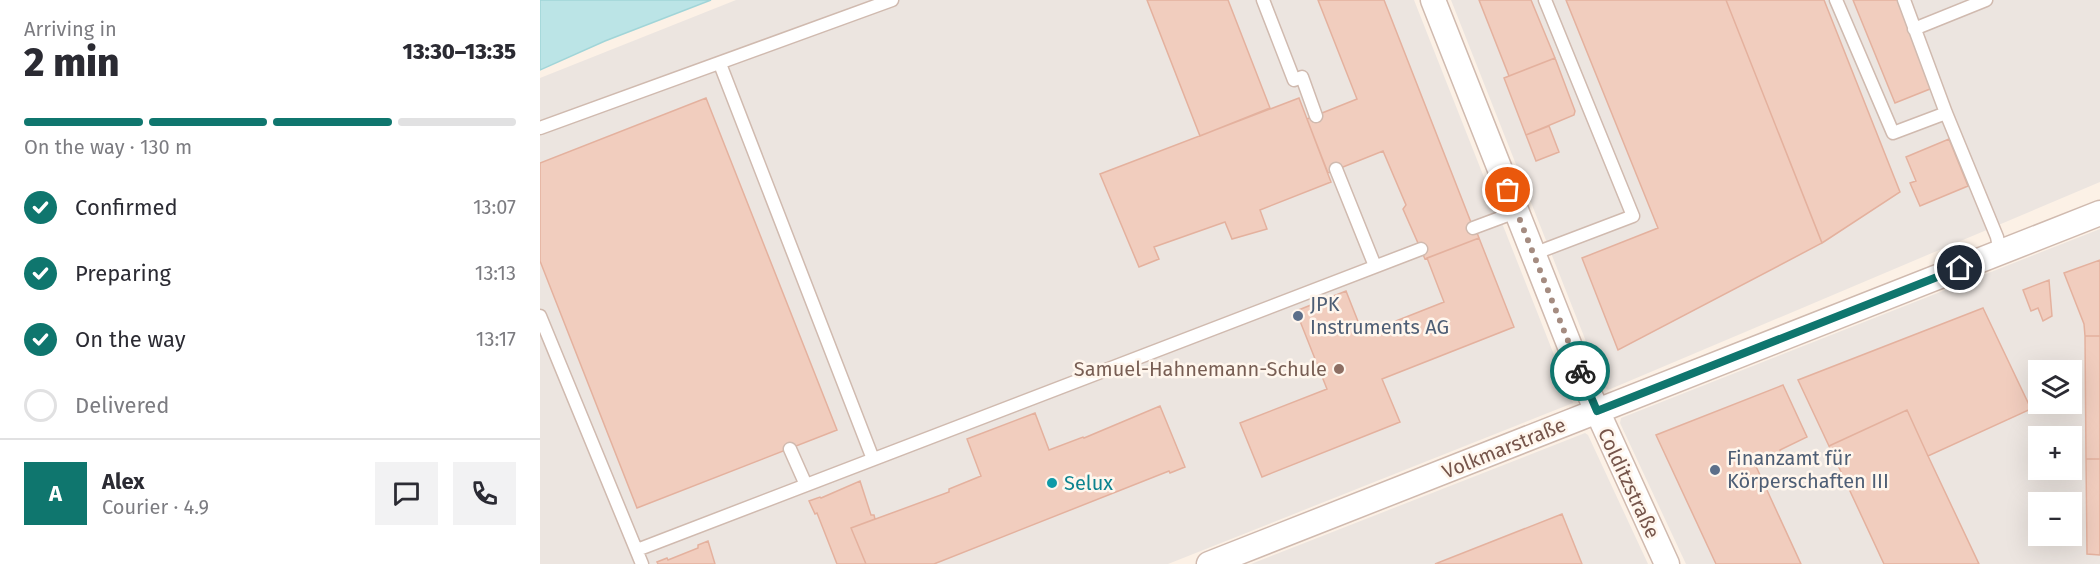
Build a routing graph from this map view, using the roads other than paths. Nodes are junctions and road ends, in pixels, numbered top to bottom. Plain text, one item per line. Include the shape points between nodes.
1 (892, 0) edge
2 (1263, 0) edge
3 (1433, 0) edge
4 (1545, 0) edge
5 (1836, 0) edge
6 (1904, 0) edge
7 (1986, 0) edge
8 (1914, 29) junction
9 (720, 64) junction
10 (1946, 113) junction
11 (1316, 116) dead end
12 (540, 128) edge
13 (1336, 169) dead end
14 (1516, 212) junction
15 (2100, 213) edge
16 (1473, 228) dead end
17 (1421, 249) dead end
18 (2000, 252) junction
19 (1533, 254) junction
20 (1375, 266) junction
21 (540, 316) edge
22 (1597, 411) junction
23 (790, 449) dead end
24 (873, 459) junction
25 (806, 485) junction
26 (637, 550) junction
27 (642, 564) edge
28 (1209, 564) edge
29 (1667, 564) edge

1 - 9 lane
2 - 11 lane via 1294,80 1302,77
3 - 14 street, Colditzstraße
4 - 19 lane via 1633,216
5 - 10 lane via 1893,133
6 - 8 lane
7 - 8 lane
8 - 10 lane
9 - 12 lane
9 - 24 lane
10 - 18 lane via 1998,237
13 - 20 lane
14 - 16 lane
14 - 19 street, Colditzstraße
15 - 18 street, Volkmarstraße
17 - 20 lane
18 - 22 street, Volkmarstraße
19 - 22 street, Colditzstraße
20 - 24 lane
21 - 26 lane
22 - 28 street, Volkmarstraße
22 - 29 street, Colditzstraße
23 - 25 lane
24 - 25 lane
25 - 26 lane
26 - 27 lane

